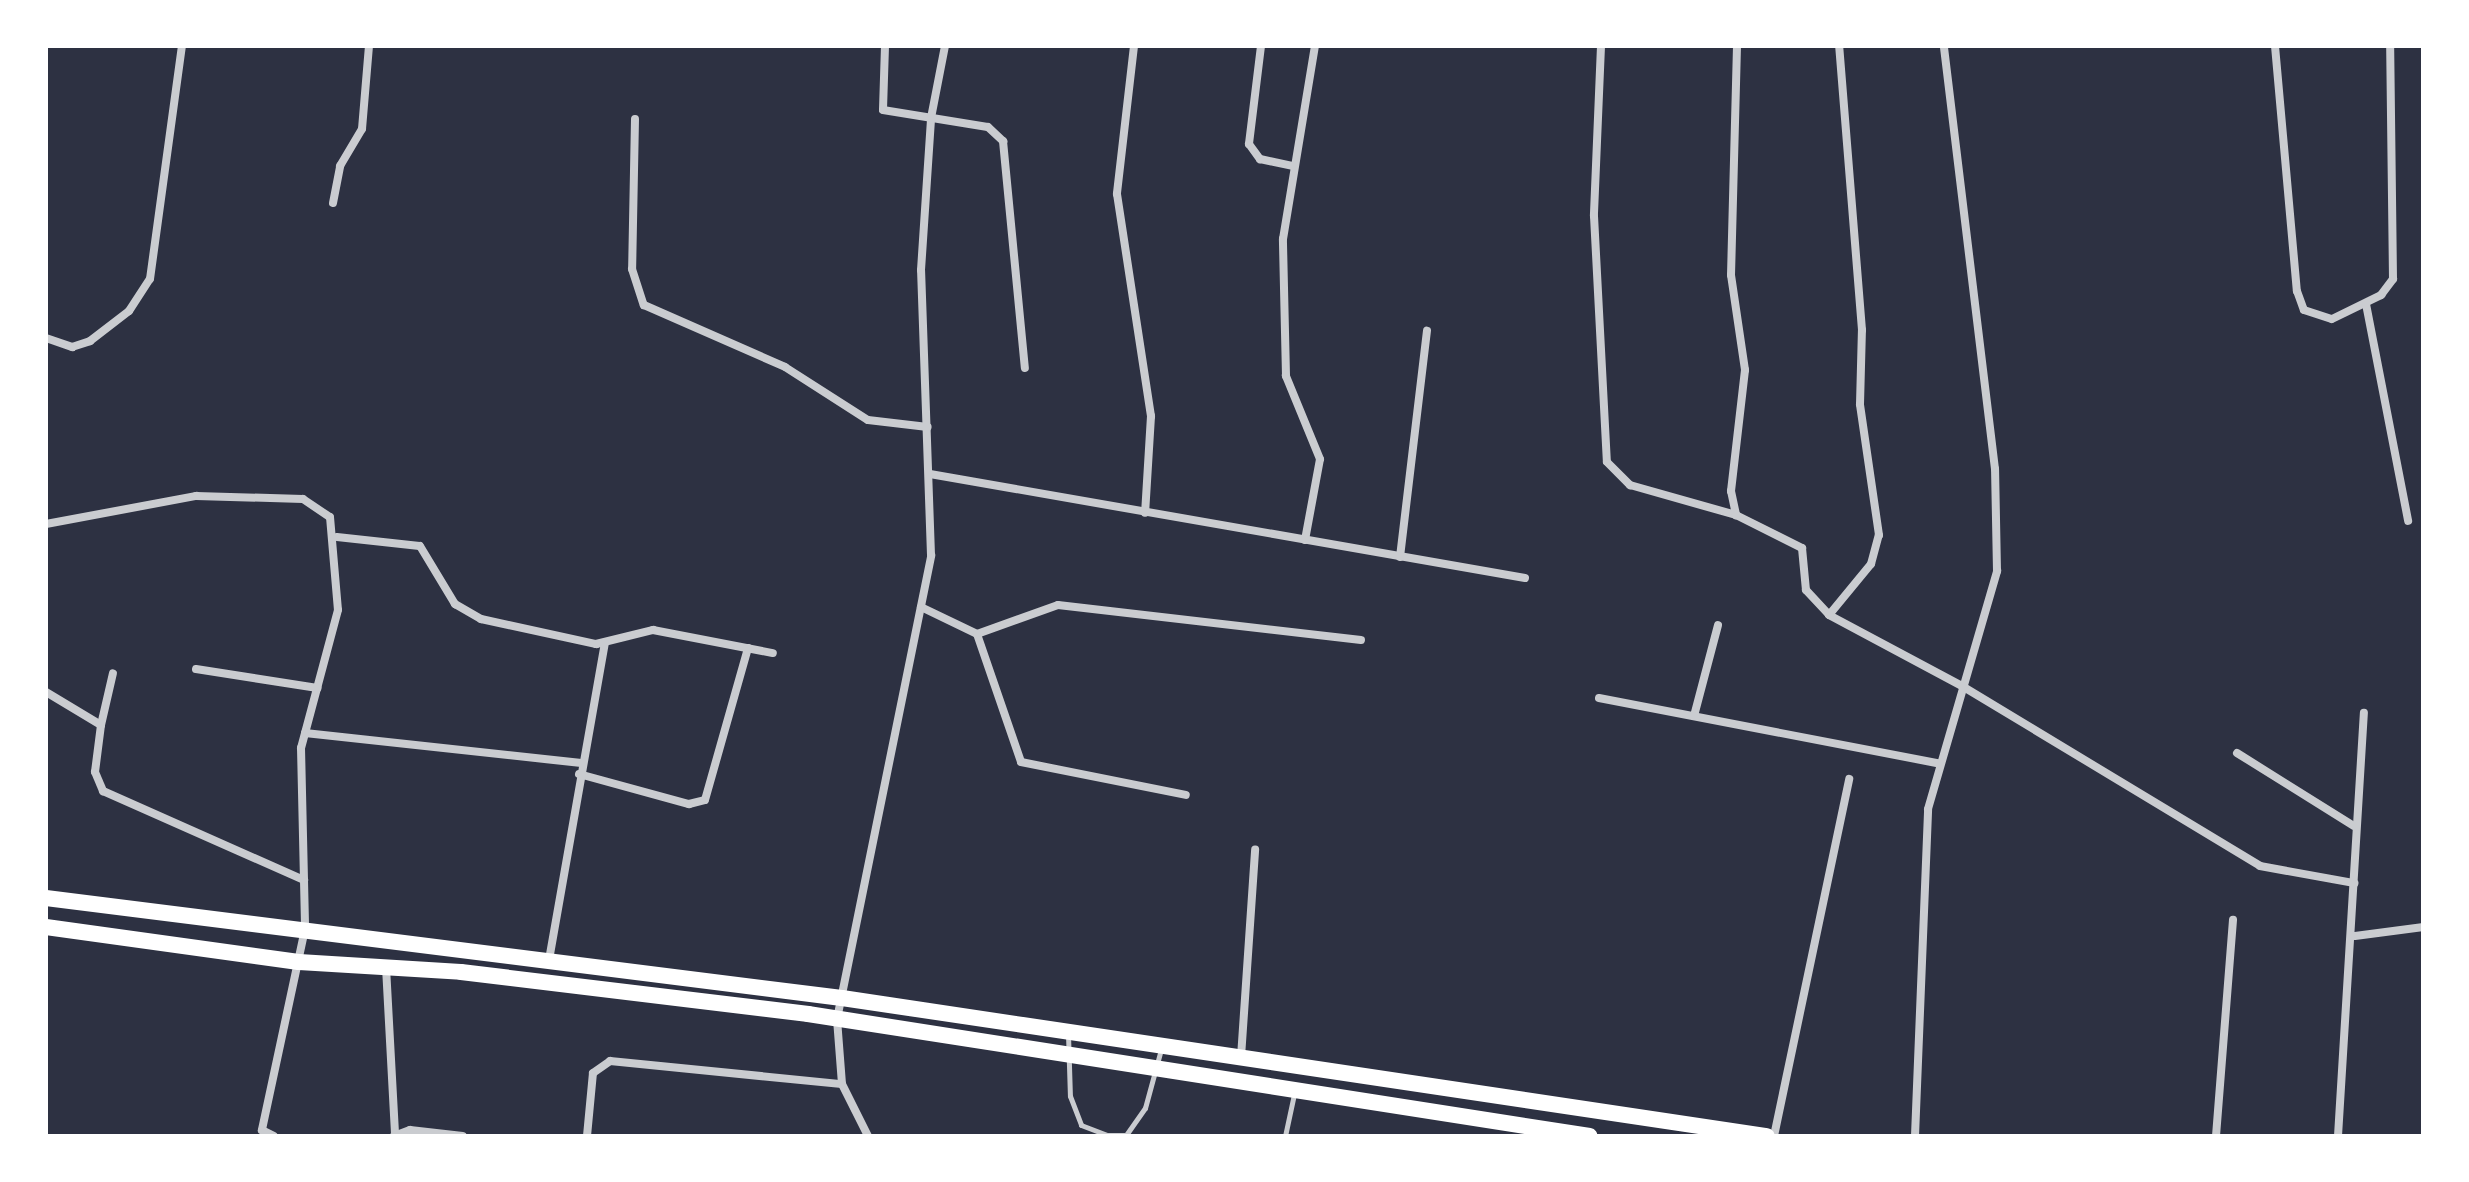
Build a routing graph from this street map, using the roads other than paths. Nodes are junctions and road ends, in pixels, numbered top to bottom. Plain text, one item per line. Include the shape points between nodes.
1 (182, 46) edge
2 (369, 46) edge
3 (885, 46) edge
4 (945, 46) edge
5 (1134, 46) edge
6 (1261, 46) edge
7 (1315, 46) edge
8 (1601, 46) edge
9 (1737, 46) edge
10 (1839, 46) edge
11 (1944, 46) edge
12 (2275, 46) edge
13 (2390, 46) edge
14 (931, 118) junction
15 (635, 119) dead end
16 (1292, 166) junction
17 (333, 203) dead end
18 (2366, 304) junction
19 (1427, 331) dead end
20 (46, 338) edge
21 (1025, 368) dead end
22 (928, 427) junction
23 (930, 474) junction
24 (1145, 513) junction
25 (1736, 515) junction
26 (2408, 521) dead end
27 (46, 526) edge
28 (337, 537) junction
29 (1305, 540) junction
30 (1400, 557) junction
31 (1525, 578) dead end
32 (921, 607) junction
33 (1829, 615) junction
34 (1718, 625) dead end
35 (977, 634) junction
36 (1361, 640) dead end
37 (605, 644) junction
38 (748, 648) junction
39 (773, 653) dead end
40 (196, 669) dead end
41 (113, 673) dead end
42 (1962, 686) junction
43 (318, 688) junction
44 (46, 692) edge
45 (1599, 698) dead end
46 (2364, 713) dead end
47 (1694, 716) junction
48 (101, 725) junction
49 (305, 733) junction
50 (2237, 753) dead end
51 (581, 763) junction
52 (1938, 763) junction
53 (579, 774) junction
54 (1849, 779) dead end
55 (1186, 795) dead end
56 (2354, 826) junction
57 (1255, 849) dead end
58 (304, 880) junction
59 (2354, 883) junction
60 (46, 898) edge
61 (2233, 920) dead end
62 (46, 927) edge
63 (2423, 927) edge
64 (305, 929) junction
65 (2355, 936) junction
66 (549, 960) junction
67 (299, 962) junction
68 (386, 967) junction
69 (842, 998) junction
70 (837, 1019) junction
71 (1068, 1030) junction
72 (1162, 1044) junction
73 (1067, 1053) junction
74 (1241, 1057) junction
75 (1154, 1068) junction
76 (842, 1084) junction
77 (1295, 1092) junction
78 (1571, 1135) edge
79 (274, 1136) edge
80 (394, 1136) edge
81 (463, 1136) edge
82 (587, 1136) edge
83 (868, 1136) edge
84 (1285, 1136) edge
85 (1590, 1136) edge
86 (1767, 1136) edge
87 (1774, 1136) edge
88 (1915, 1136) edge
89 (2216, 1136) edge
90 (2338, 1136) edge

1 - 20 street via 150,279 129,311 90,341 72,347
2 - 17 street via 362,129 344,157
3 - 14 street via 880,107
4 - 14 street
5 - 24 street via 1117,194 1151,416
6 - 16 street via 1249,144 1260,159
7 - 16 street
8 - 25 street via 1594,216 1607,462 1630,485
9 - 25 street via 1731,275 1745,370 1731,491
10 - 33 street via 1862,330 1860,404 1879,535 1871,564
11 - 42 street via 1995,469 1997,571
12 - 18 street via 2297,291 2315,318
13 - 18 street via 2395,266 2381,295
14 - 21 street via 988,127 1003,141
14 - 22 street via 921,270
15 - 22 street via 632,269 644,305 785,367 868,420
16 - 29 street via 1283,239 1286,376 1320,459
18 - 26 street
19 - 30 street
22 - 23 street
23 - 24 street
23 - 32 street via 931,555
24 - 29 street
25 - 33 street via 1802,548 1811,602
27 - 28 street via 196,496 303,499 324,508
28 - 37 street via 409,541 464,612
28 - 43 street via 338,610
29 - 30 street
30 - 31 street
32 - 35 street
32 - 69 street
33 - 42 street
34 - 47 street
35 - 36 street via 1058,605
35 - 55 street via 1021,762
37 - 38 street via 653,630
37 - 51 street
38 - 39 street
38 - 53 street via 705,800 689,804
40 - 43 street
41 - 48 street
42 - 52 street
42 - 59 street via 2260,866
43 - 49 street
44 - 48 street
45 - 47 street
46 - 56 street
47 - 52 street
48 - 58 street via 95,772 103,791
49 - 51 street
49 - 58 street via 299,787
50 - 56 street
51 - 53 street
52 - 88 street via 1919,927
53 - 66 street
54 - 87 street
56 - 59 street
57 - 74 street
58 - 64 street
59 - 65 street
60 - 64 main road
61 - 89 street
62 - 67 main road
63 - 65 street
64 - 66 main road
64 - 67 street
65 - 90 street
66 - 69 main road
67 - 68 main road
67 - 79 street via 262,1130
68 - 70 main road
68 - 80 street
69 - 70 street
69 - 71 main road
70 - 73 main road
70 - 76 street
71 - 72 main road
71 - 73 lane
72 - 74 main road
72 - 75 lane
73 - 75 main road
73 - 75 lane via 1081,1125 1107,1135 1126,1135 1145,1108
74 - 86 main road
75 - 77 main road
76 - 82 street via 610,1061 593,1073
76 - 83 street
77 - 78 main road
77 - 84 lane
78 - 85 main road
80 - 81 street via 410,1130

